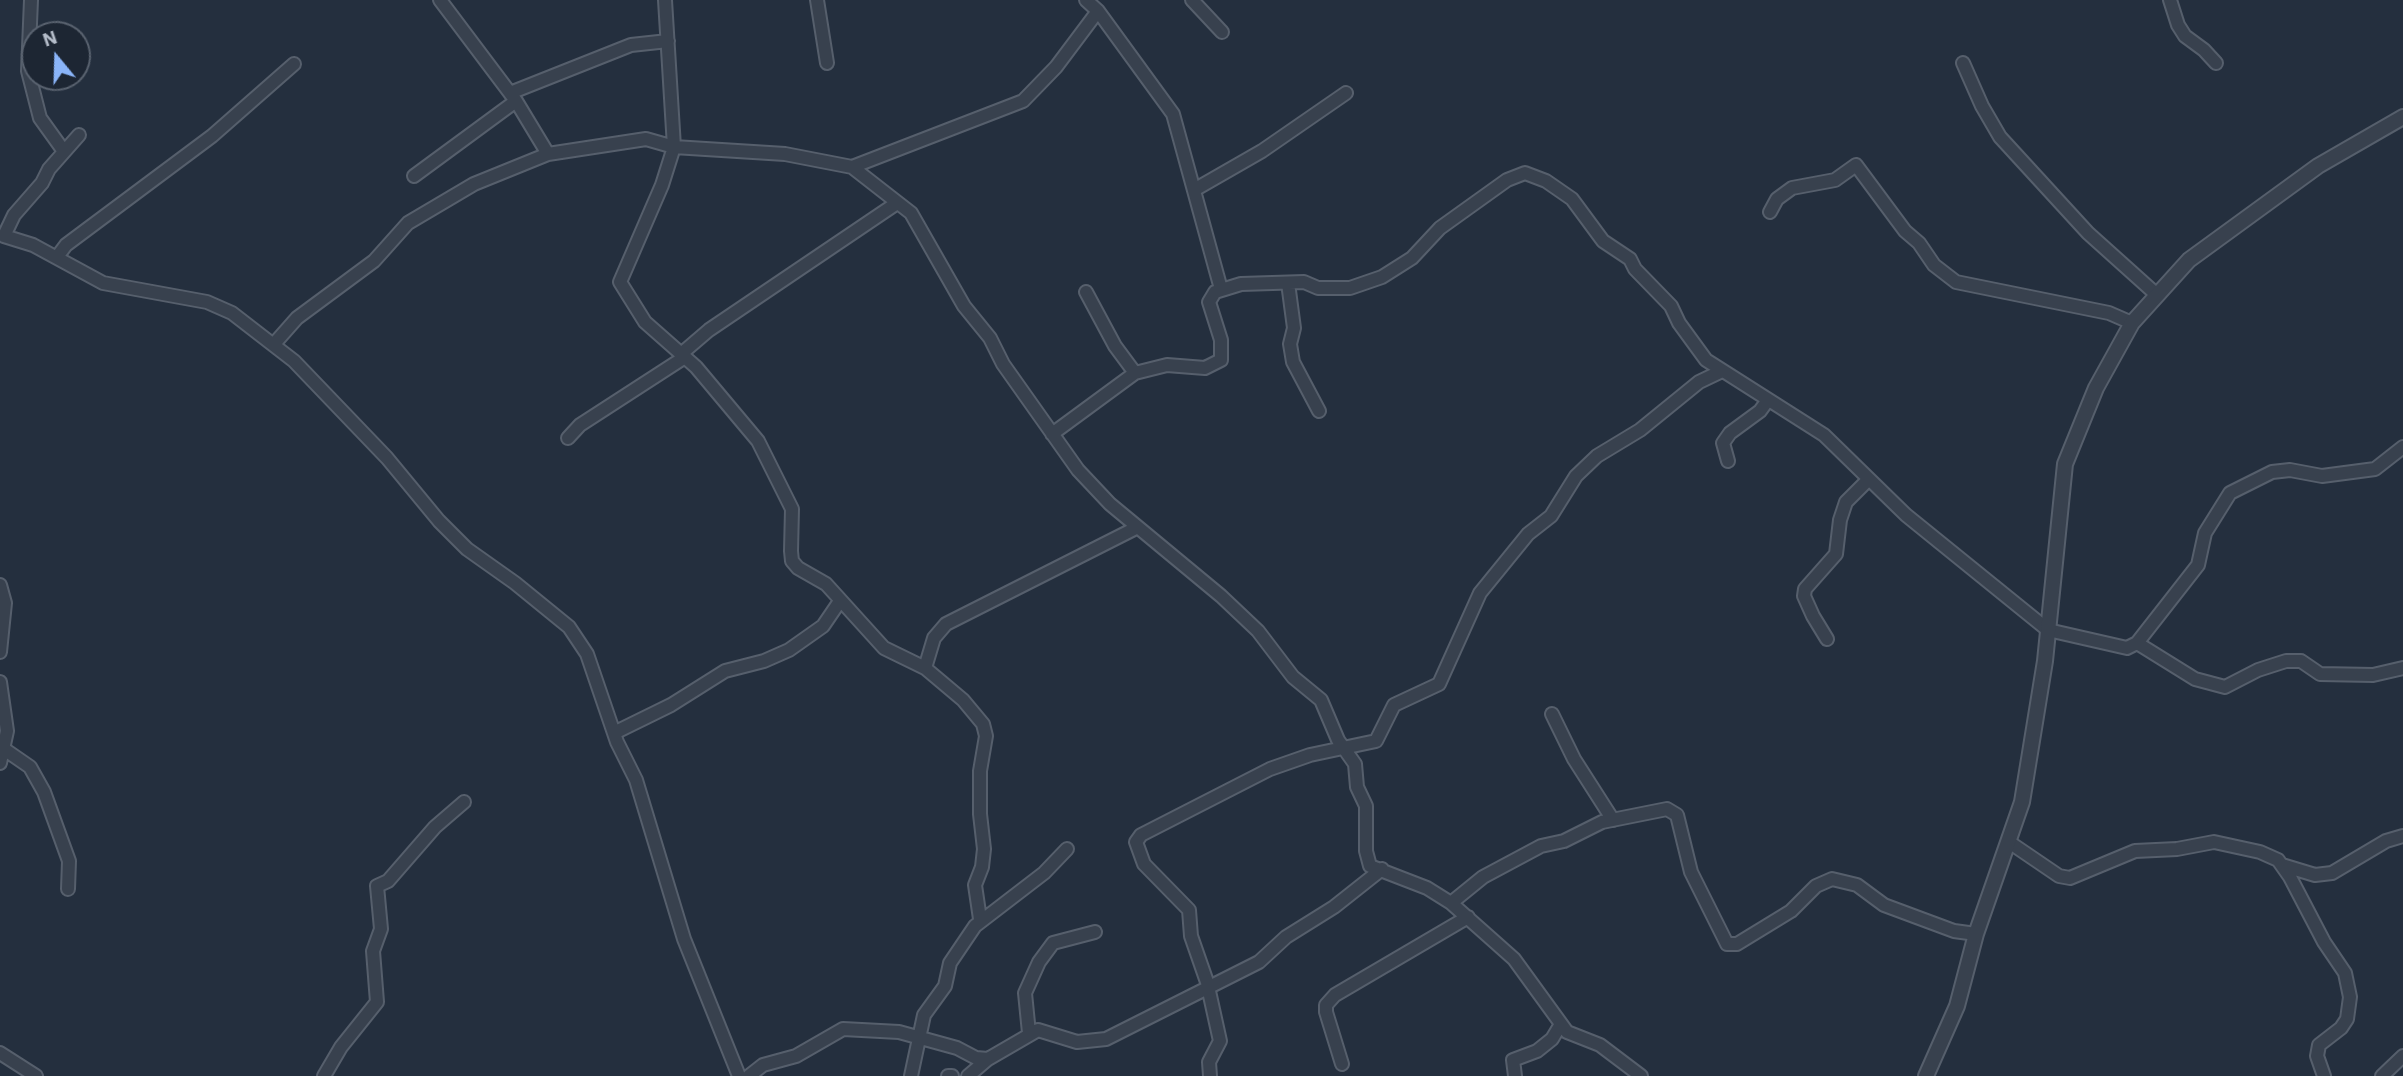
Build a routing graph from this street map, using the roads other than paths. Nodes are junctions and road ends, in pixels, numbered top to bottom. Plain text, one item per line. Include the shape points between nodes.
1 (31, 0) edge
2 (440, 0) edge
3 (665, 0) edge
4 (817, 0) edge
5 (1086, 0) edge
6 (1192, 0) edge
7 (2170, 0) edge
8 (1098, 11) junction
9 (1222, 32) dead end
10 (667, 41) junction
11 (827, 63) dead end
12 (1963, 63) dead end
13 (2216, 63) dead end
14 (294, 64) dead end
15 (1346, 93) dead end
16 (513, 97) junction
17 (2403, 117) edge
18 (79, 135) dead end
19 (674, 147) junction
20 (63, 150) junction
21 (548, 154) junction
22 (852, 167) junction
23 (414, 176) dead end
24 (1194, 190) junction
25 (897, 204) junction
26 (1770, 212) dead end
27 (1, 239) edge
28 (57, 257) junction
29 (1288, 283) junction
30 (1222, 289) junction
31 (1086, 292) dead end
32 (2157, 295) junction
33 (2132, 323) junction
34 (274, 344) junction
35 (683, 355) junction
36 (1722, 371) junction
37 (1135, 373) junction
38 (1768, 400) junction
39 (1319, 411) dead end
40 (1052, 434) junction
41 (568, 438) dead end
42 (2403, 447) edge
43 (1728, 461) dead end
44 (1870, 479) junction
45 (1136, 528) junction
46 (0, 585) edge
47 (840, 600) junction
48 (2048, 630) junction
49 (1827, 639) dead end
50 (2137, 643) junction
51 (0, 652) edge
52 (925, 668) junction
53 (2403, 668) edge
54 (0, 682) edge
55 (1552, 714) dead end
56 (616, 732) junction
57 (4, 748) junction
58 (1344, 749) junction
59 (0, 763) edge
60 (464, 802) dead end
61 (1613, 820) junction
62 (2403, 836) edge
63 (2008, 842) junction
64 (1067, 849) dead end
65 (2281, 865) junction
66 (1382, 869) junction
67 (68, 889) dead end
68 (1451, 903) junction
69 (1468, 917) junction
70 (980, 919) junction
71 (1095, 932) dead end
72 (1976, 934) junction
73 (1209, 987) junction
74 (1561, 1024) junction
75 (1029, 1033) junction
76 (919, 1038) junction
77 (0, 1053) edge
78 (2403, 1056) edge
79 (988, 1059) junction
80 (1342, 1063) dead end
81 (36, 1076) edge
82 (324, 1076) edge
83 (739, 1076) edge
84 (749, 1076) edge
85 (911, 1076) edge
86 (968, 1076) edge
87 (1210, 1076) edge
88 (1515, 1076) edge
89 (1641, 1076) edge
90 (1926, 1076) edge
91 (2324, 1076) edge
92 (2382, 1076) edge

1 - 20 street via 27,71 40,117
2 - 16 street
3 - 10 street
4 - 11 street
5 - 8 street
6 - 9 street
7 - 13 street via 2185,36
8 - 22 street via 1056,67 1023,101
8 - 24 street via 1173,114
10 - 16 street via 631,45
10 - 19 street
12 - 32 street via 2000,137 2088,233
14 - 28 street via 212,136 66,245
15 - 24 street via 1262,151
16 - 21 street
16 - 23 street
17 - 32 street via 2318,166 2251,213 2189,260
18 - 20 street
19 - 21 street via 646,139
19 - 22 street via 785,154
19 - 35 street via 620,282 645,323
20 - 27 street
21 - 34 street via 474,184 408,223 374,261 297,318
22 - 25 street
24 - 30 street
25 - 35 street via 709,330
25 - 40 street via 911,213 964,306
26 - 33 street via 1777,199 1792,188 1835,180 1856,165 1934,265 1956,282 2109,313
27 - 28 street via 33,245
28 - 34 street via 103,283 207,302 232,313
29 - 30 street
29 - 36 street via 1350,288 1382,277 1412,258 1440,228 1507,180 1525,173 1573,199 1603,241 1630,259 1634,269 1671,306 1695,347
29 - 39 street via 1293,362
30 - 37 street via 1210,296 1209,302 1222,340 1221,360 1205,368 1167,365
31 - 37 street
32 - 33 street
33 - 48 street via 2096,388 2065,464
34 - 56 street via 387,458 467,549 569,628 587,654
35 - 41 street
35 - 47 street via 758,441 784,488 792,509 792,561 826,584
36 - 38 street
36 - 58 street via 1699,382 1576,476 1551,516 1528,534 1480,593 1439,684 1394,705 1376,741
37 - 40 street
38 - 43 street via 1723,443
38 - 44 street via 1824,435
40 - 45 street via 1078,470
42 - 50 street via 2375,469 2322,476 2272,472 2230,493 2205,533 2198,565
44 - 48 street via 1906,515
44 - 49 street via 1846,502 1836,554 1829,566 1805,589
45 - 52 street via 946,624 934,638
45 - 58 street via 1258,631 1293,677 1321,700
46 - 51 street via 5,603
47 - 52 street via 884,648
47 - 56 street via 823,626 789,650 725,671
48 - 50 street via 2127,648
48 - 63 street via 2022,802
50 - 53 street via 2194,679 2225,687 2286,661 2301,661 2320,674 2373,675
52 - 70 street via 969,706 985,729 980,771 984,849 975,885
54 - 57 street via 7,732
55 - 61 street
56 - 83 street via 636,779 684,939
57 - 59 street
57 - 67 street via 30,767 44,792 69,861
58 - 66 street via 1355,764 1357,787 1366,806 1370,866
58 - 73 street via 1270,769 1147,832 1136,842 1144,864 1189,910 1191,936
60 - 82 street via 435,827 388,881 377,886 381,929 373,951 377,1002
61 - 68 street via 1541,846 1483,877
61 - 72 street via 1667,809 1677,815 1691,872 1727,944 1737,944 1791,911 1816,886 1832,879 1857,885 1884,905 1954,931
62 - 65 street via 2332,873 2315,875
63 - 65 street via 2059,876 2070,878 2135,851 2214,842 2260,852
63 - 72 street
64 - 70 street
65 - 91 street via 2345,972 2350,997 2347,1019 2319,1045 2317,1056
66 - 68 street
66 - 73 street via 1286,937 1259,962
68 - 69 street
69 - 74 street via 1514,958
69 - 80 street via 1335,995 1326,1005
70 - 76 street via 950,963 945,986 924,1015
71 - 75 street via 1053,943 1039,962 1025,993
72 - 90 street via 1957,1006
73 - 75 street via 1106,1039 1077,1042 1038,1030
73 - 87 street via 1220,1041 1209,1062
74 - 88 street via 1537,1051 1513,1060
74 - 89 street via 1567,1032 1600,1045
75 - 79 street
76 - 79 street
76 - 84 street via 900,1032 843,1030 796,1056 763,1065
76 - 85 street
77 - 81 street
78 - 92 street
79 - 86 street

